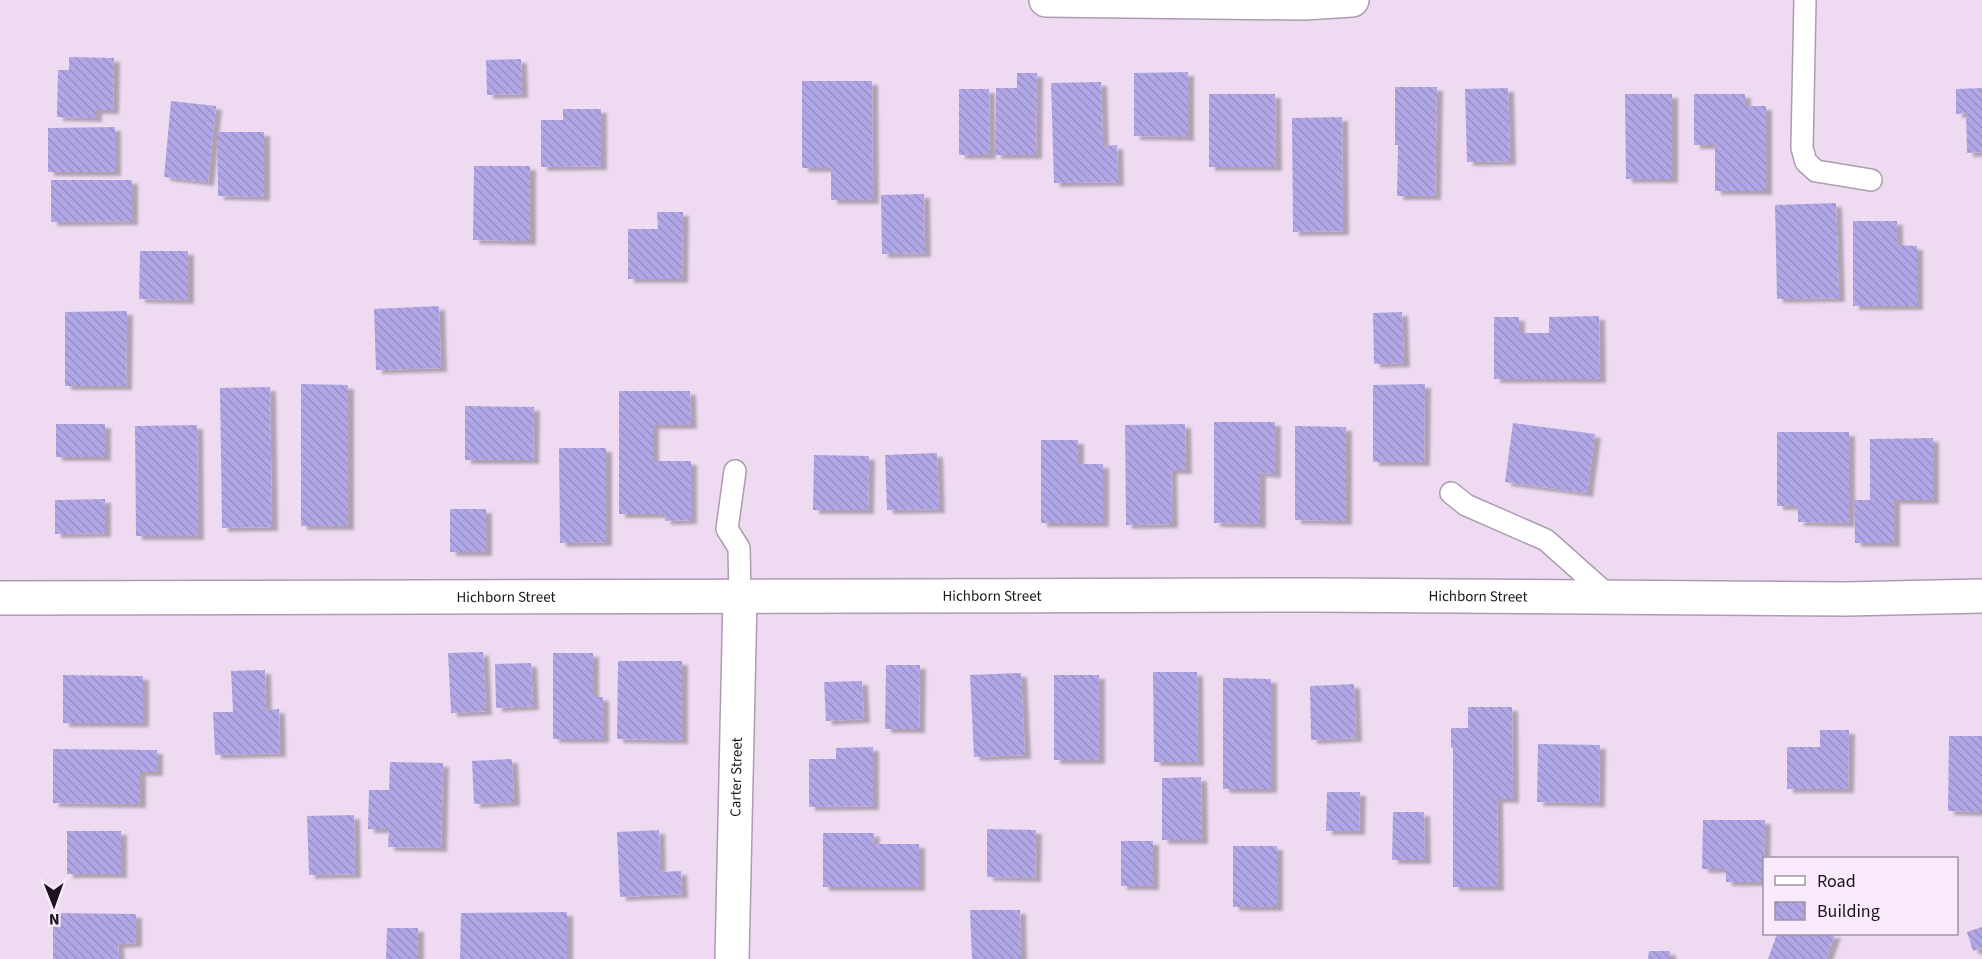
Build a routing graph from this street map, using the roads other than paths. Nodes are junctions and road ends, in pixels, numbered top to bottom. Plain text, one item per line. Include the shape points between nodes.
1 (1046, 0) edge
2 (1352, 0) edge
3 (1805, 0) edge
4 (1303, 1) edge
5 (1871, 180) dead end
6 (735, 471) dead end
7 (1451, 493) dead end
8 (1982, 596) edge
9 (740, 597) junction
10 (1610, 597) junction
11 (0, 598) edge
12 (732, 959) edge

1 - 4 street
2 - 4 street
3 - 5 lane via 1802,148 1806,162 1816,171
6 - 9 lane via 727,529 739,548
7 - 10 lane via 1466,505 1546,540
8 - 10 street, Hichborn Street
9 - 10 street, Hichborn Street
9 - 11 street, Hichborn Street
9 - 12 street, Carter Street

